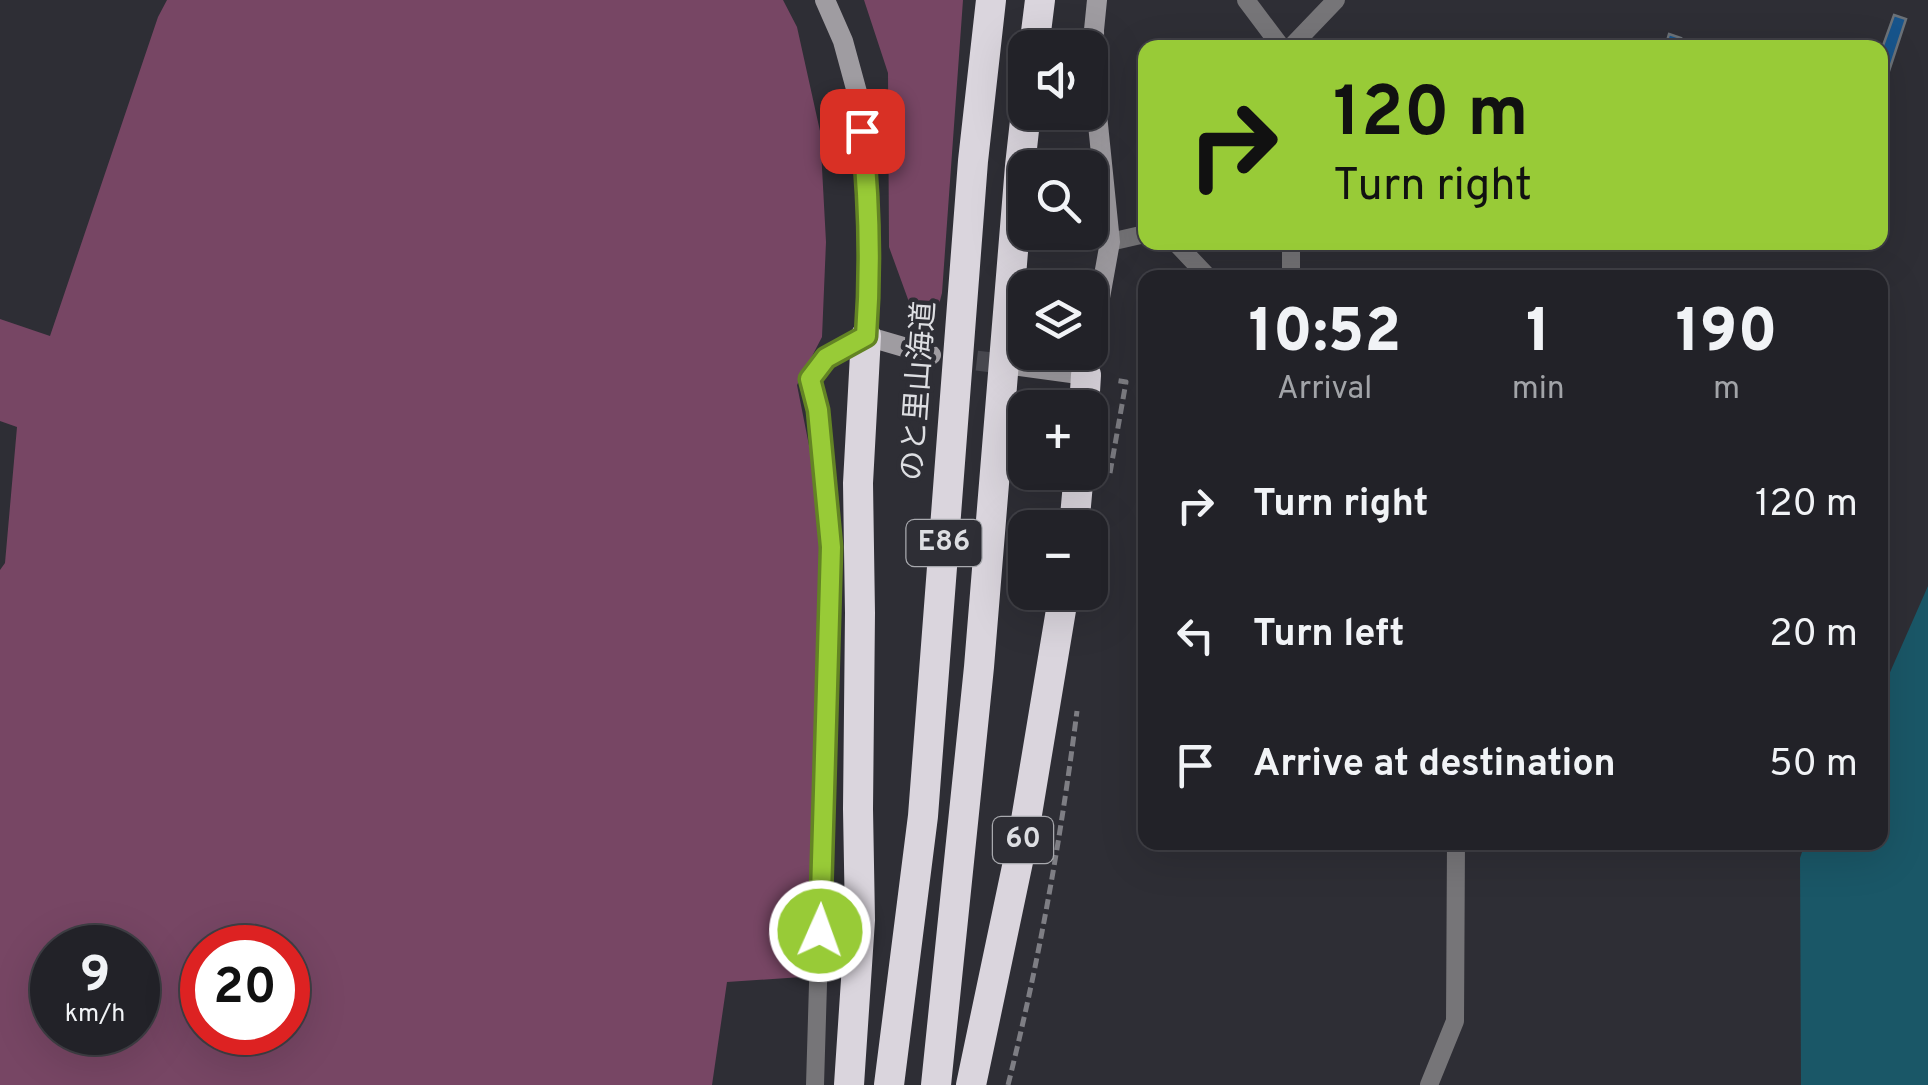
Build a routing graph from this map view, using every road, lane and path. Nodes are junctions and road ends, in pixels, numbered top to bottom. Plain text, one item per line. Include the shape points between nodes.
1 (825, 0) edge
2 (991, 0) edge
3 (1040, 0) edge
4 (1097, 0) edge
5 (1246, 0) edge
6 (1336, 0) edge
7 (1036, 30) edge
8 (1276, 40) edge
9 (1298, 40) edge
10 (1024, 130) edge
11 (1138, 236) edge
12 (1110, 242) junction
13 (1183, 250) edge
14 (1201, 270) edge
15 (866, 336) junction
16 (930, 355) tunnel mouth
17 (1046, 370) edge
18 (1086, 376) junction
19 (1085, 390) edge
20 (1061, 610) edge
21 (1456, 850) edge
22 (815, 1085) edge
23 (849, 1085) edge
24 (890, 1085) edge
25 (936, 1085) edge
26 (971, 1085) edge
27 (1428, 1085) edge

1 - 15 street via 858,96
2 - 24 highway, のと里山海道 / E86 via 972,161 923,816
3 - 7 highway
4 - 12 street via 1095,96
5 - 8 lane
6 - 9 lane
10 - 25 highway, E86
11 - 12 lane
12 - 18 street
13 - 14 lane
15 - 16 street
15 - 22 lane via 826,358 810,379 831,547
15 - 23 highway via 858,483 860,920
17 - 18 street
18 - 19 highway
20 - 26 highway, 60 via 1023,838
21 - 27 lane via 1455,1021

